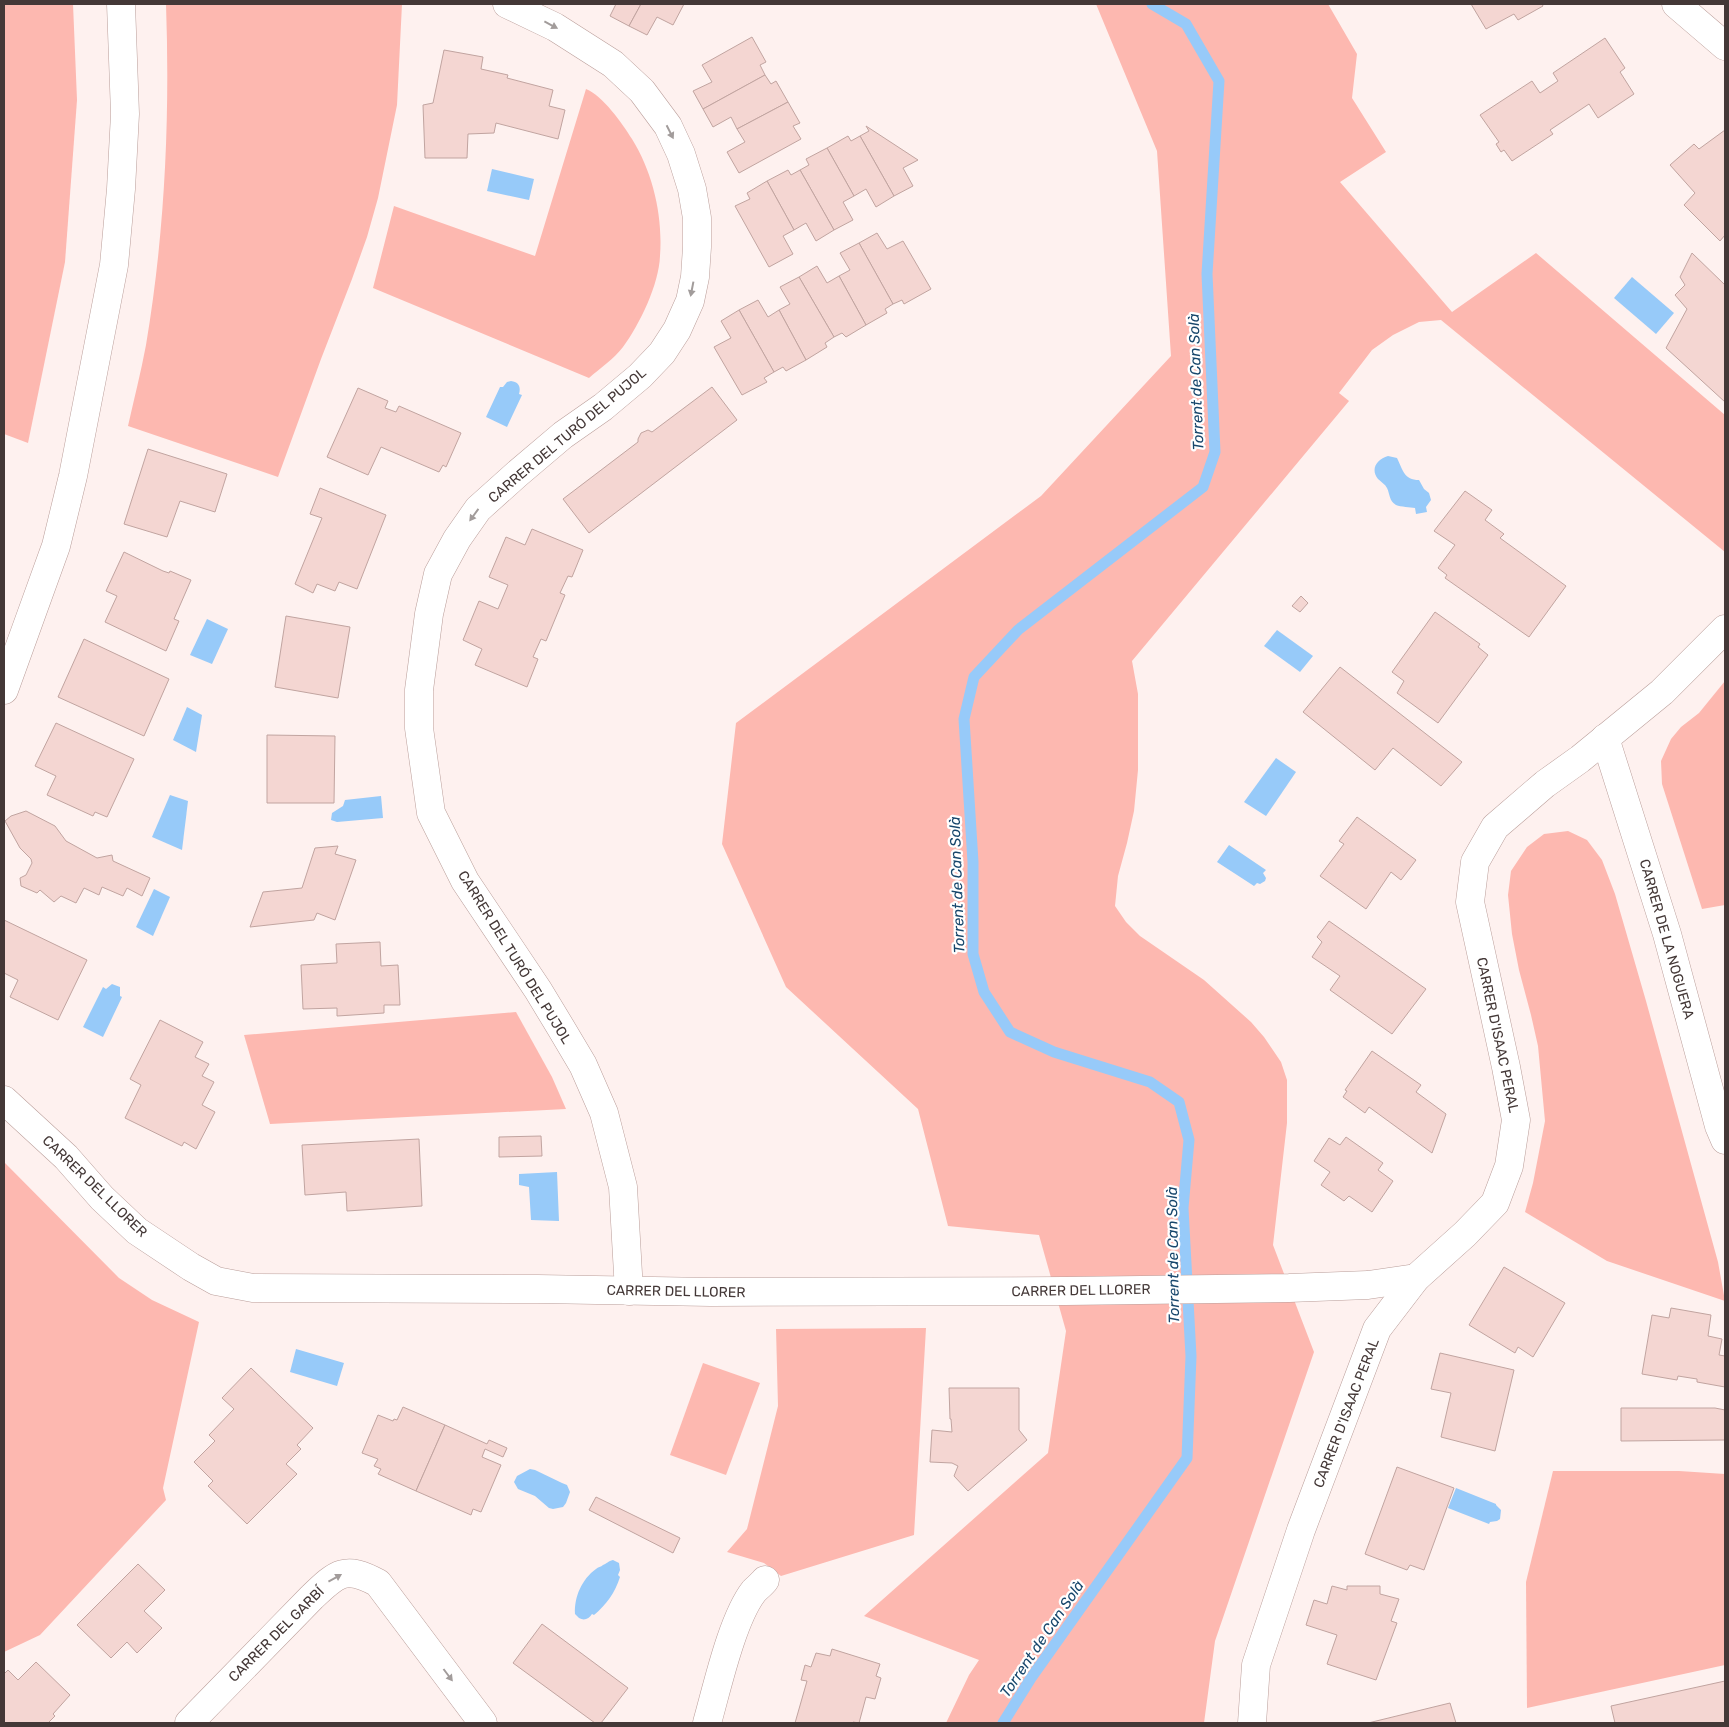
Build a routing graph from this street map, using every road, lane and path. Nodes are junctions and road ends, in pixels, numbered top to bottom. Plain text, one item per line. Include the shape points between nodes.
1 (122, 4) edge
2 (508, 4) edge
3 (1676, 4) edge
4 (1725, 46) edge
5 (1725, 629) edge
6 (4, 690) edge
7 (1605, 738) junction
8 (4, 1100) edge
9 (1725, 1140) edge
10 (1416, 1278) junction
11 (630, 1291) junction
12 (765, 1580) dead end
13 (189, 1723) edge
14 (483, 1723) edge
15 (708, 1723) edge
16 (1252, 1723) edge

1 - 6 street via 124,114 114,265 56,546
2 -> 11 street, CARRER DEL TURÓ DEL PUJOL via 555,27 613,64 642,90 668,126 681,154 697,218 697,257 690,301 677,330 662,352 640,376 504,485 478,509 457,539 438,574 428,614 419,690 419,728 431,813 465,881 561,1028 604,1113 623,1188
3 - 4 street
5 - 7 street, CARRER D'ISAAC PERAL via 1662,692
7 - 9 street, CARRER DE LA NOGUERA via 1667,934
7 - 10 street, CARRER D'ISAAC PERAL via 1495,827 1475,862 1470,902 1516,1120 1509,1166 1494,1203
8 - 11 street, CARRER DEL LLORER via 66,1157 137,1231 216,1281 253,1288
10 - 11 street, CARRER DEL LLORER via 1368,1285 1289,1288
10 - 16 street, CARRER D'ISAAC PERAL via 1377,1329 1305,1521 1256,1665
12 - 15 street via 743,1611
13 -> 14 street, CARRER DEL GARBÍ via 312,1597 329,1581 344,1573 362,1574 378,1583

